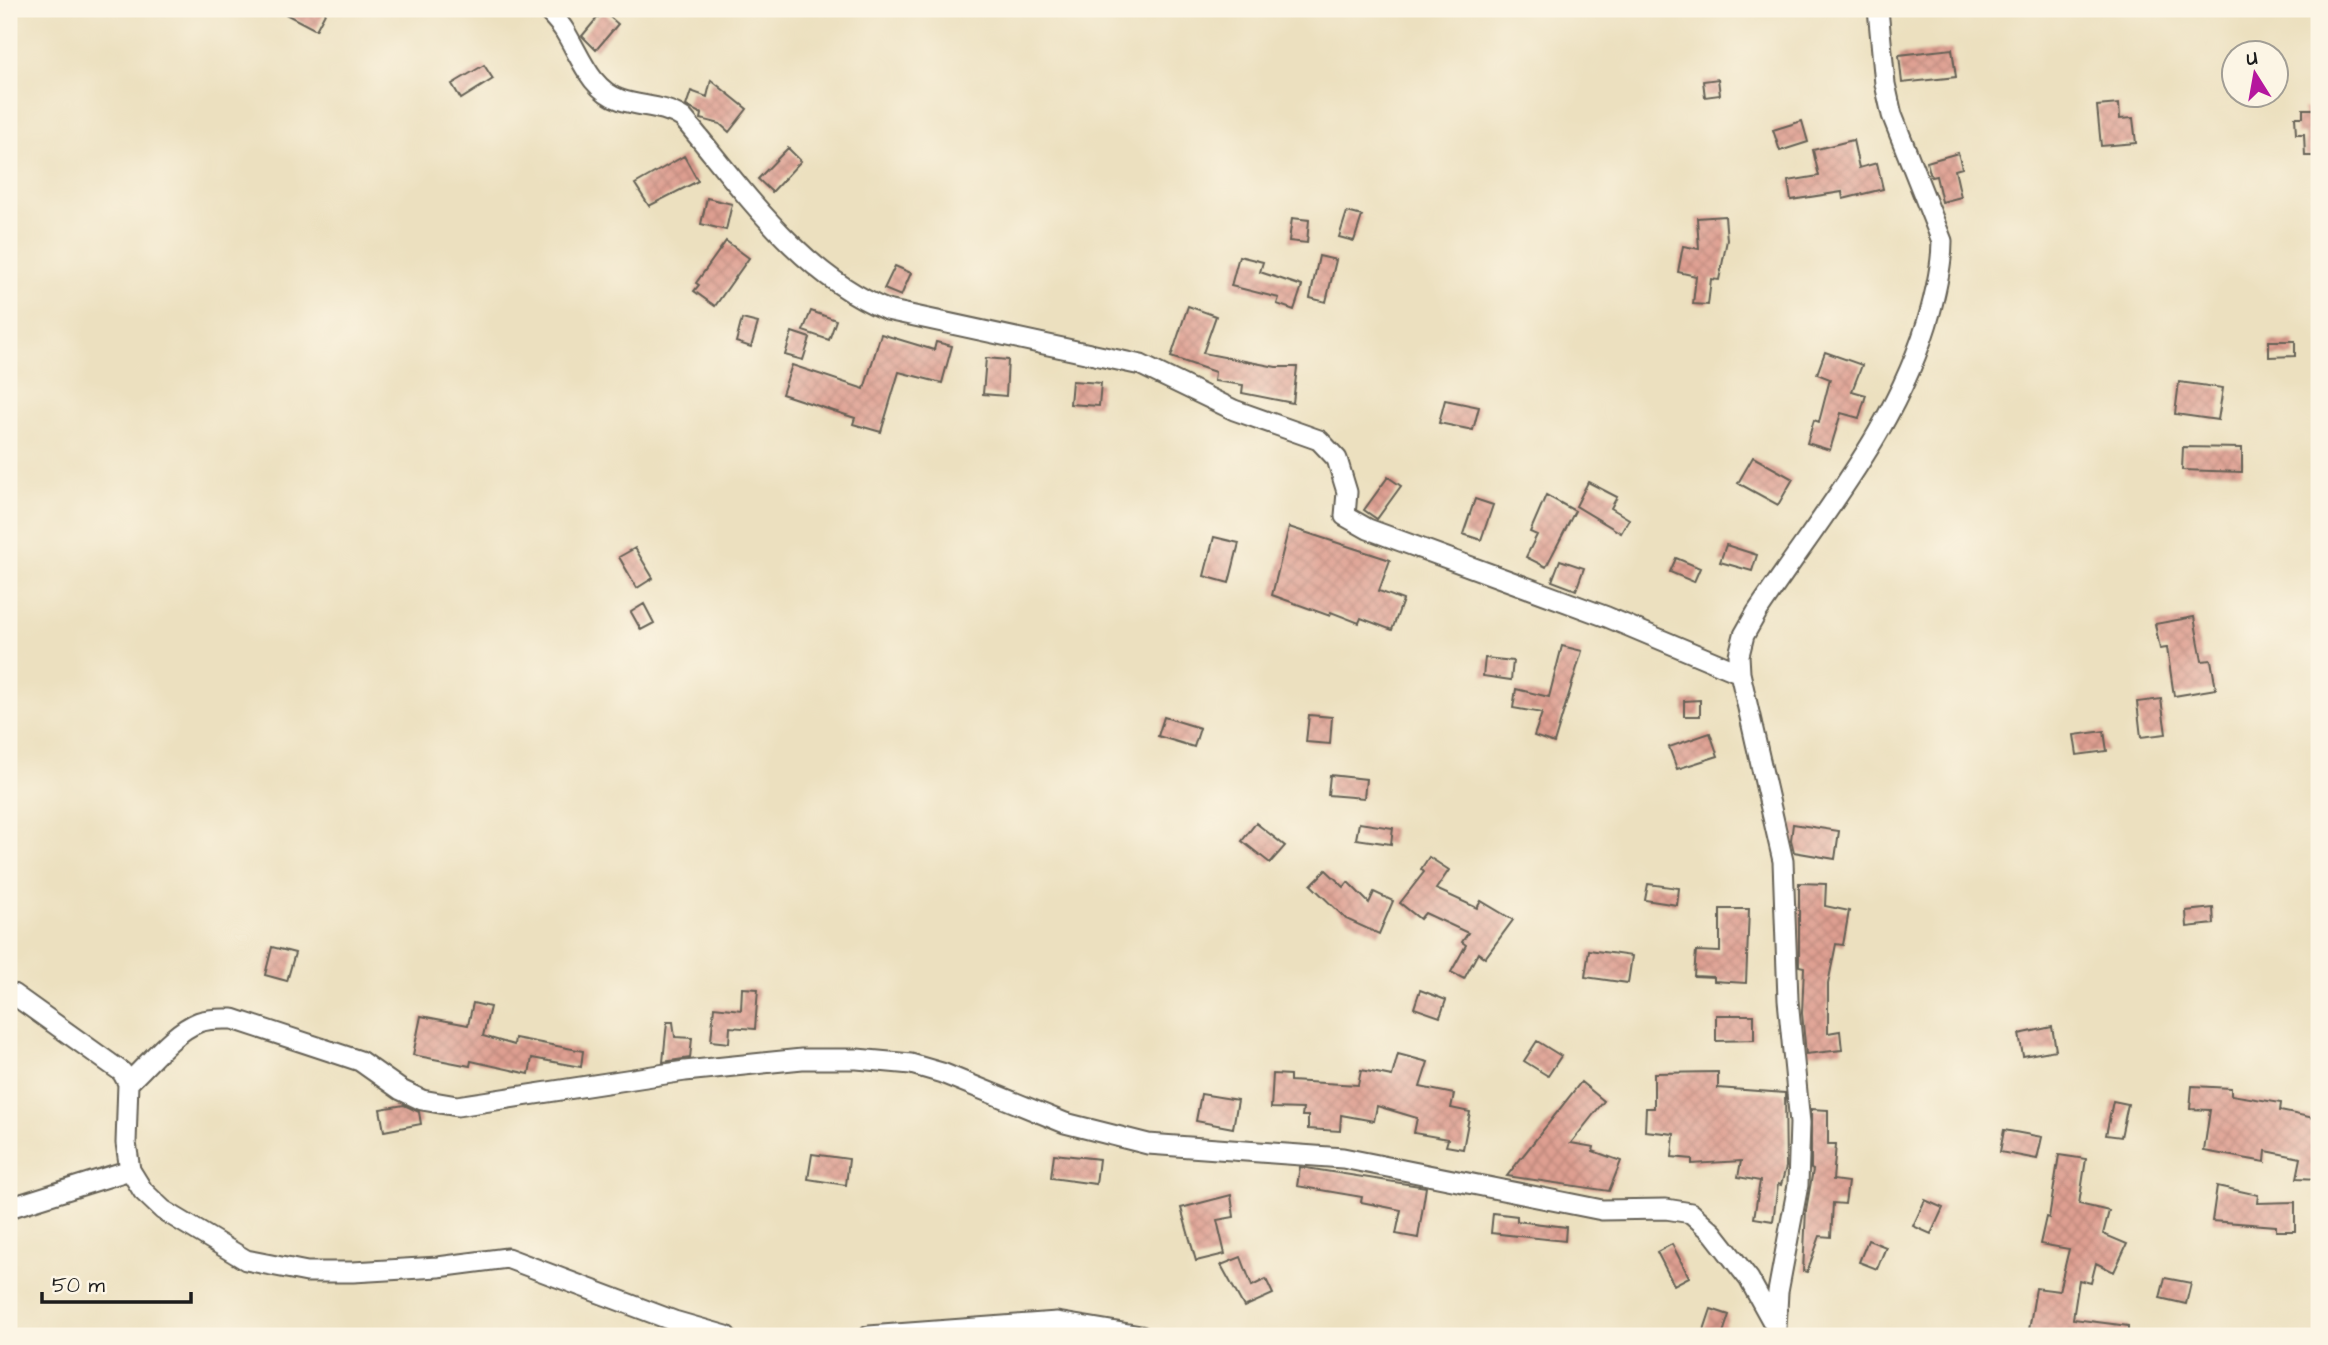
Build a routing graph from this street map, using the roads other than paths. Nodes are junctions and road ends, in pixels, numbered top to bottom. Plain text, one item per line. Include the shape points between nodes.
1 (547, 9) edge
2 (1878, 9) edge
3 (1740, 673) junction
4 (13, 994) dead end
5 (128, 1083) junction
6 (130, 1170) junction
7 (9, 1208) edge
8 (1776, 1331) edge
9 (726, 1336) edge
10 (869, 1336) edge
11 (1141, 1336) edge

1 - 3 street via 594,82 618,100 668,110 683,118 781,233 864,300 887,310 1141,365 1234,410 1319,440 1337,459 1347,492 1345,516 1368,529 1581,607
2 - 3 street via 1892,115 1942,241 1940,271 1923,338 1875,442 1750,623 1739,655
3 - 8 street via 1783,861 1788,1000 1800,1123 1798,1185 1778,1292
4 - 5 street via 122,1072
5 - 6 street
5 - 8 street via 184,1031 200,1022 233,1018 360,1061 422,1100 457,1106 685,1071 802,1059 911,1064 1065,1124 1148,1144 1343,1158 1602,1210 1691,1213 1742,1270
6 - 7 street
6 - 9 street via 163,1210 246,1260 307,1272 353,1272 507,1258
10 - 11 street via 1057,1322

